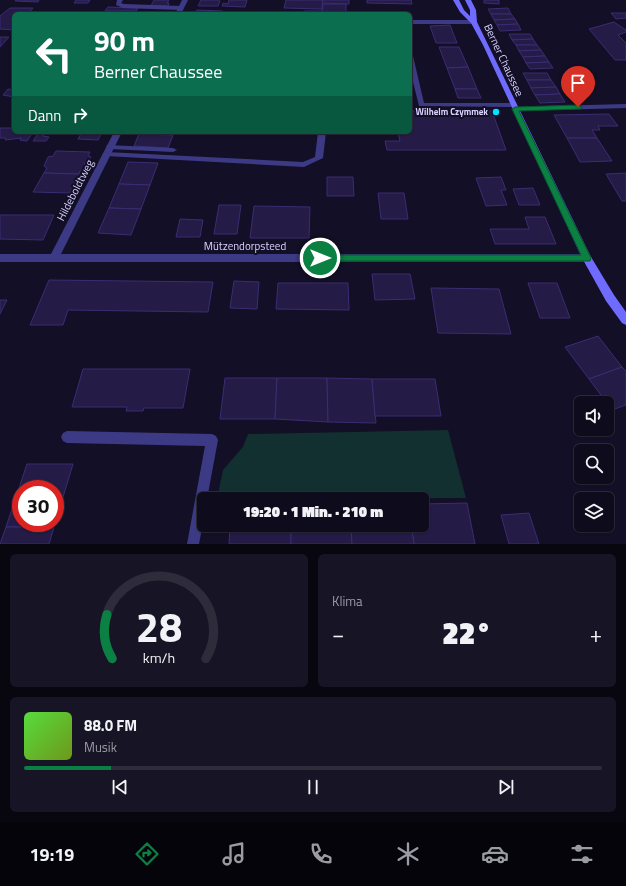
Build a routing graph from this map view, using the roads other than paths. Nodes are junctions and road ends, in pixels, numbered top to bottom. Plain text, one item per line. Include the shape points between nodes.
1 (120, 0) edge
2 (185, 0) edge
3 (456, 0) edge
4 (468, 0) edge
5 (179, 11) edge
6 (412, 22) edge
7 (474, 22) junction
8 (412, 65) edge
9 (626, 106) edge
10 (514, 107) junction
11 (117, 134) edge
12 (322, 134) edge
13 (173, 150) dead end
14 (108, 151) junction
15 (0, 258) edge
16 (54, 258) junction
17 (587, 258) junction
18 (626, 320) edge
19 (67, 437) dead end
20 (193, 544) edge

1 - 5 lane via 118,4 123,6
2 - 5 street
3 - 7 street, Berner Chaussee
4 - 7 street, Berner Chaussee via 473,10
6 - 7 lane
7 - 10 street, Berner Chaussee
8 - 10 lane via 421,105
9 - 10 street
10 - 17 street, Berner Chaussee
11 - 14 street, Hildeboldtweg
12 - 14 lane via 319,158 304,165
13 - 14 lane
14 - 16 street, Hildeboldtweg
15 - 16 street, Mützendorpsteed
16 - 17 street, Mützendorpsteed
17 - 18 street, Berner Chaussee
19 - 20 lane via 212,440

